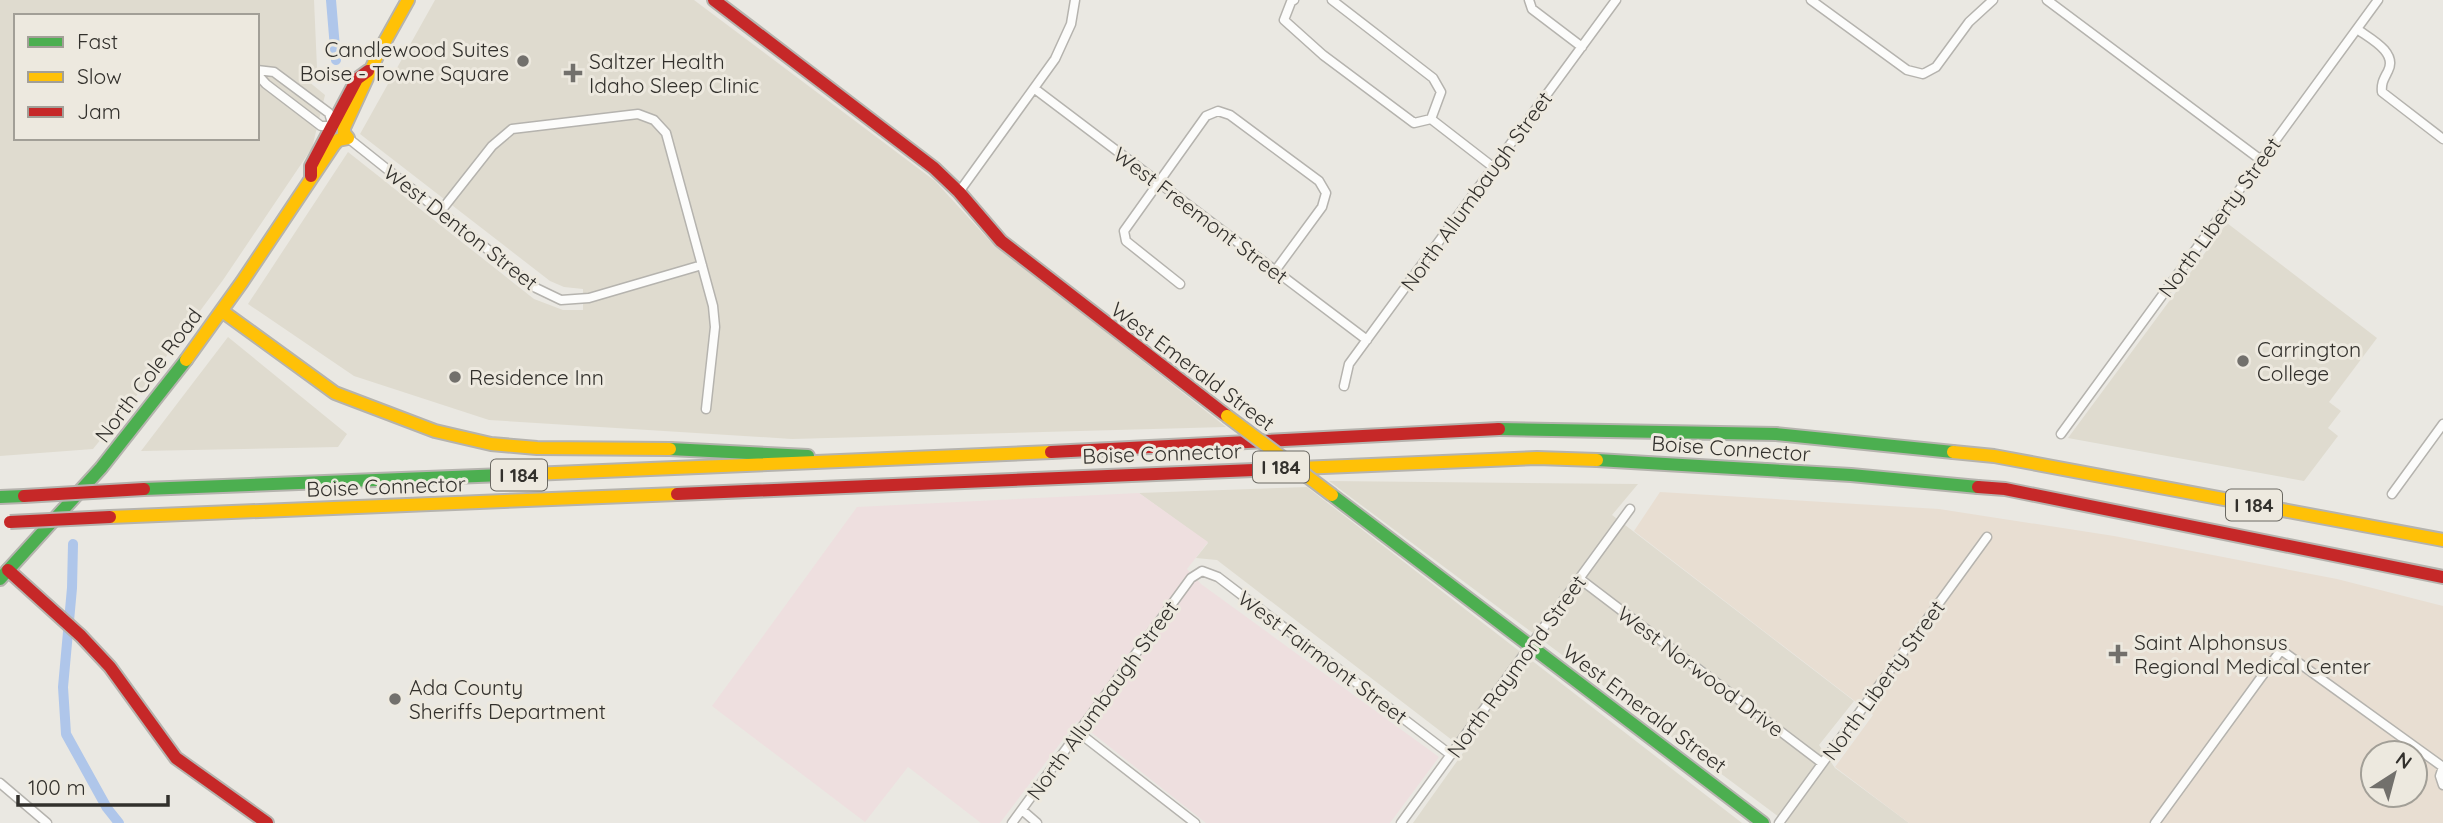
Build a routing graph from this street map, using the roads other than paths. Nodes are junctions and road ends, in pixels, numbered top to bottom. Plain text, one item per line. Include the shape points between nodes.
1 (408, 0) edge
2 (714, 0) edge
3 (1075, 0) edge
4 (1294, 0) edge
5 (1332, 0) edge
6 (1529, 0) edge
7 (1616, 0) edge
8 (1811, 0) edge
9 (1993, 0) edge
10 (2048, 0) edge
11 (2378, 0) edge
12 (2357, 29) junction
13 (1582, 47) junction
14 (371, 69) junction
15 (259, 72) edge
16 (259, 75) edge
17 (1035, 89) junction
18 (1431, 119) junction
19 (333, 126) junction
20 (348, 138) junction
21 (2443, 139) edge
22 (2260, 160) junction
23 (1493, 167) junction
24 (311, 181) junction
25 (1158, 183) junction
26 (959, 192) junction
27 (440, 212) junction
28 (702, 265) junction
29 (1275, 271) junction
30 (1180, 284) dead end
31 (222, 310) junction
32 (1367, 340) junction
33 (1344, 386) dead end
34 (706, 409) dead end
35 (2443, 424) edge
36 (2061, 434) dead end
37 (894, 460) junction
38 (2392, 494) dead end
39 (0, 497) edge
40 (1630, 509) dead end
41 (5, 522) edge
42 (1987, 537) dead end
43 (2443, 540) edge
44 (4, 574) edge
45 (2443, 577) edge
46 (1191, 578) joint
47 (1580, 579) junction
48 (1531, 646) junction
49 (1078, 732) junction
50 (1451, 754) junction
51 (1822, 763) junction
52 (2443, 767) edge
53 (0, 783) edge
54 (2443, 786) edge
55 (1021, 810) junction
56 (47, 823) edge
57 (267, 823) edge
58 (1012, 823) edge
59 (1037, 823) edge
60 (1195, 823) edge
61 (1401, 823) edge
62 (1763, 823) edge
63 (1779, 823) edge
64 (2155, 823) edge

1 - 14 main road, North Cole Road
2 - 26 main road, West Emerald Street via 914,152
3 - 17 street via 1064,43
4 - 18 street via 1284,20 1323,55 1414,123
5 - 18 street via 1433,78 1441,92
6 - 13 street via 1532,9
7 - 13 street, North Allumbaugh Street
8 - 9 street via 1907,70 1923,74 1936,67 1969,22
10 - 22 street
11 - 12 street, North Liberty Street
12 - 21 street via 2390,57 2382,92
12 - 22 street, North Liberty Street
13 - 23 street, North Allumbaugh Street
14 - 19 main road, North Cole Road via 357,79
14 - 20 main road, North Cole Road via 371,85
15 - 19 street via 274,72 329,113
16 - 19 street via 321,126
17 - 25 street, West Freemont Street
17 - 26 street
18 - 23 street
19 - 24 main road, North Cole Road via 311,166
20 - 24 main road, North Cole Road via 324,174
20 - 27 street, West Denton Street
22 - 36 street, North Liberty Street
23 - 32 street, North Allumbaugh Street
24 - 31 main road, North Cole Road
25 - 29 street, West Freemont Street
25 - 29 street via 1206,116 1218,111 1230,115 1319,181 1326,193 1322,207
25 - 30 street via 1124,231 1126,241
26 - 48 main road, West Emerald Street, bridge via 1001,241 1026,261
27 - 28 street, West Denton Street via 536,288 561,300 589,298
27 - 28 street via 492,146 512,129 638,114 654,120 666,133
28 - 34 street via 715,327
29 - 32 street, West Freemont Street
31 - 37 main road via 335,393 435,431 491,444
31 - 44 main road, North Cole Road via 130,433
32 - 33 street, North Allumbaugh Street via 1349,364
35 - 38 street
37 - 39 main road, Boise Connector / I 184, bridge
37 - 43 main road, Boise Connector / I 184 via 1510,428 1776,434 1994,456
40 - 47 street, North Raymond Street
41 - 45 main road, Boise Connector / I 184, bridge via 1550,458 2005,489
42 - 51 street, North Liberty Street
44 - 57 main road via 60,617 110,667 176,758
46 - 49 street, North Allumbaugh Street
46 - 50 street, West Fairmont Street via 1202,571 1217,577
47 - 48 street, North Raymond Street
47 - 51 street, West Norwood Drive
48 - 50 street, North Raymond Street
48 - 62 main road, West Emerald Street
49 - 55 street, North Allumbaugh Street
49 - 60 street
50 - 61 street, North Raymond Street
51 - 63 street, North Liberty Street
52 - 54 street
52 - 64 street via 2281,650
53 - 56 street
55 - 58 street, North Allumbaugh Street
55 - 59 street

